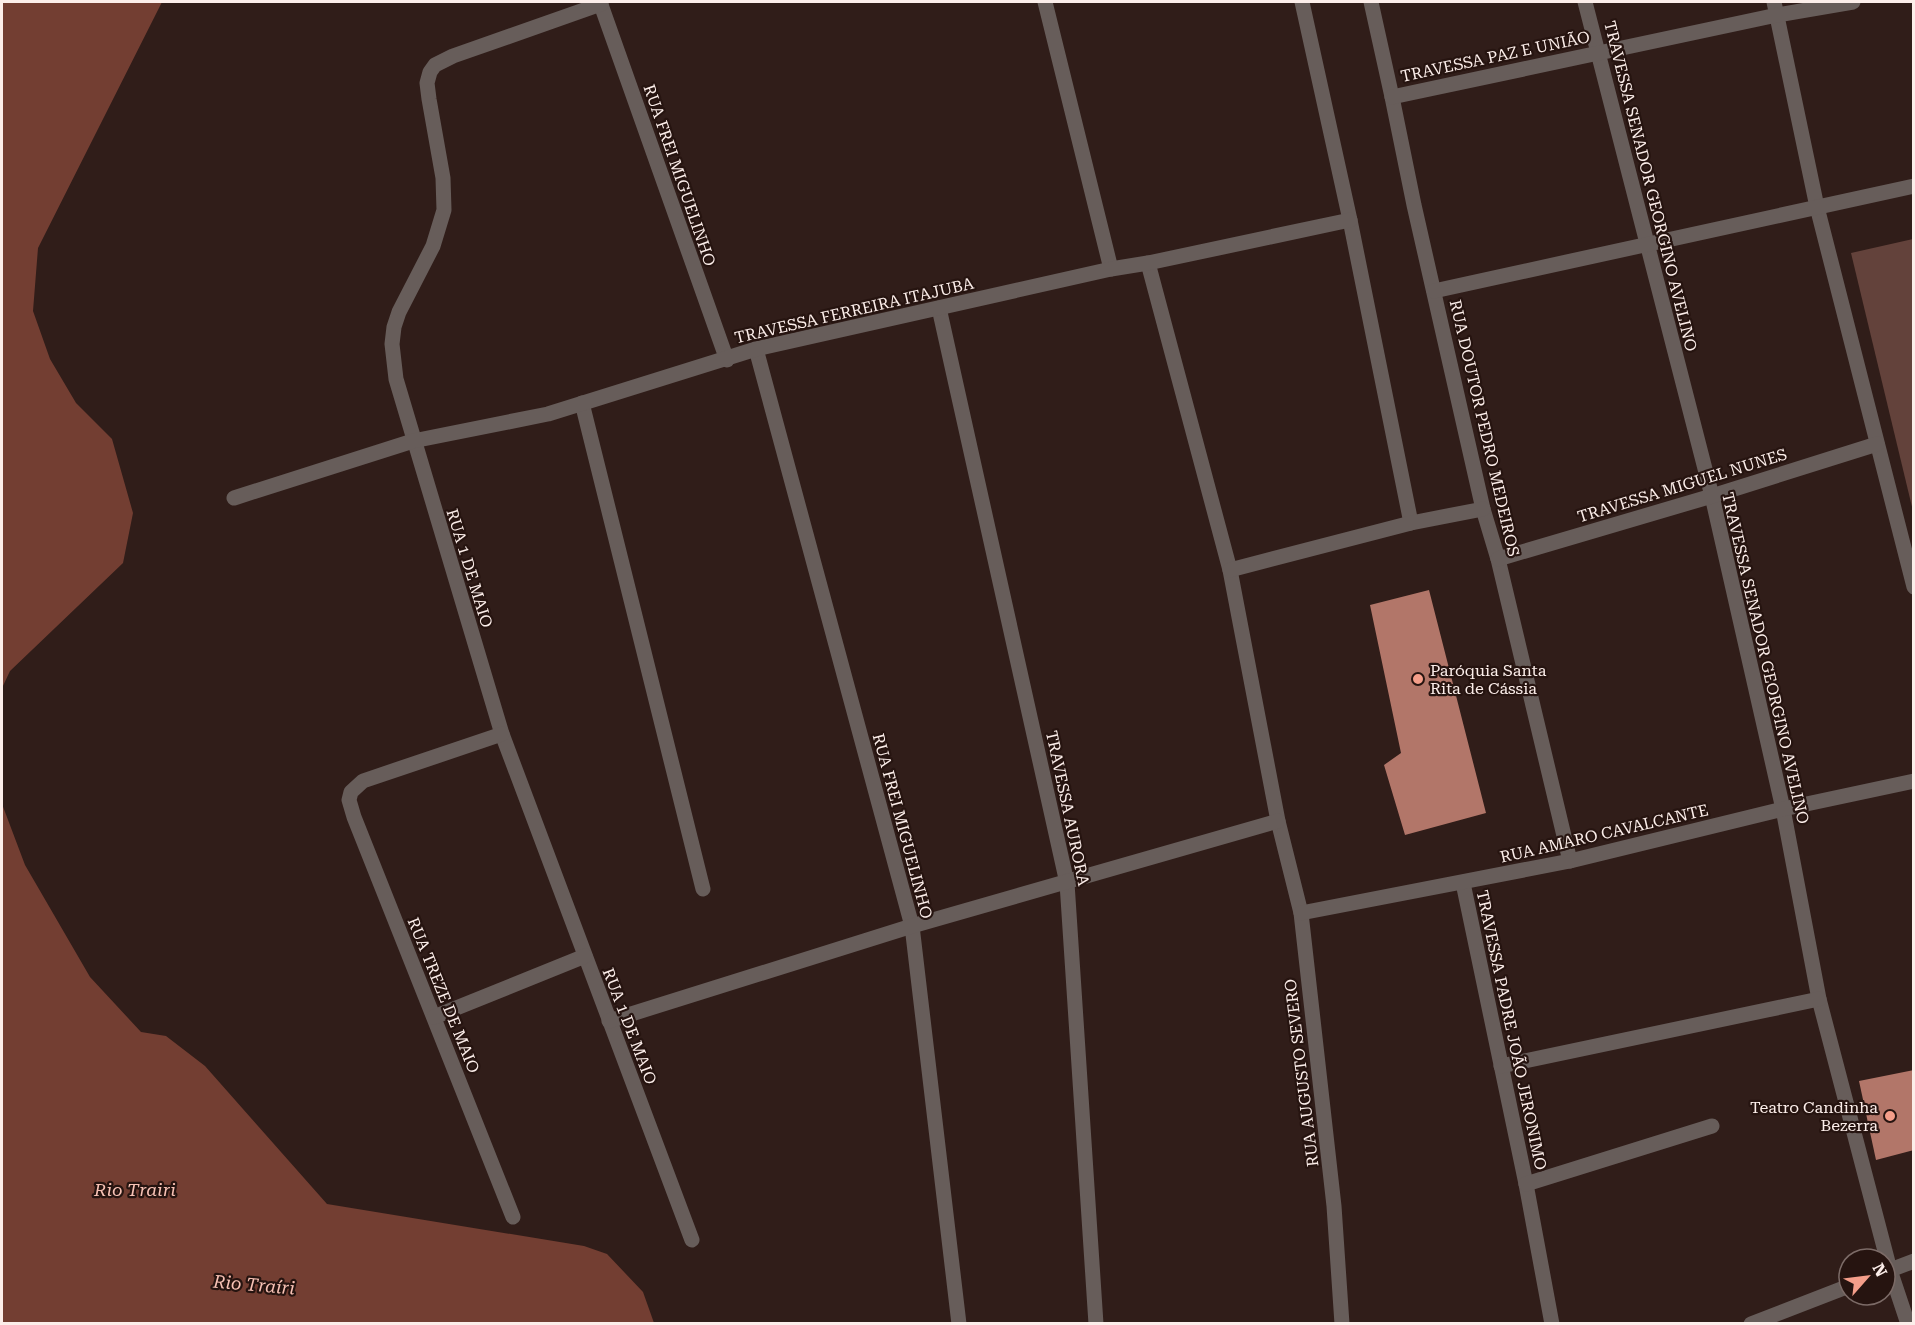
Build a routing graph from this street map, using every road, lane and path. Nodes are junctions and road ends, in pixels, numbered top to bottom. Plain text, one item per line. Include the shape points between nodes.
1 (1046, 2) edge
2 (1302, 2) edge
3 (1371, 2) edge
4 (1585, 2) edge
5 (1853, 2) edge
6 (601, 3) edge
7 (1776, 8) edge
8 (1598, 52) junction
9 (1392, 97) junction
10 (1914, 186) edge
11 (1817, 207) junction
12 (1350, 220) junction
13 (1647, 244) junction
14 (1148, 263) junction
15 (1111, 269) junction
16 (1434, 291) junction
17 (939, 308) junction
18 (756, 349) junction
19 (727, 360) junction
20 (582, 403) junction
21 (413, 441) junction
22 (1877, 444) junction
23 (1712, 496) junction
24 (234, 498) dead end
25 (1483, 509) junction
26 (1411, 523) junction
27 (1498, 559) junction
28 (1230, 570) junction
29 (1914, 587) edge
30 (502, 734) junction
31 (1914, 781) edge
32 (1783, 809) junction
33 (1278, 821) junction
34 (1570, 861) junction
35 (1067, 883) junction
36 (1463, 883) junction
37 (703, 889) dead end
38 (1301, 913) junction
39 (912, 926) junction
40 (585, 956) junction
41 (1819, 999) junction
42 (434, 1017) junction
43 (609, 1021) junction
44 (1501, 1066) junction
45 (1712, 1126) dead end
46 (1526, 1184) junction
47 (513, 1217) dead end
48 (692, 1239) dead end
49 (1882, 1247) edge
50 (1914, 1261) edge
51 (1897, 1268) edge
52 (1837, 1291) edge
53 (1897, 1294) edge
54 (959, 1323) edge
55 (1096, 1323) edge
56 (1342, 1323) edge
57 (1552, 1323) edge
58 (1751, 1323) edge
59 (1908, 1323) edge

1 - 15 street
2 - 12 street
3 - 9 street, RUA DOUTOR PEDRO MEDEIROS
4 - 8 street, TRAVESSA SENADOR GEORGINO AVELINO
5 - 7 street, TRAVESSA PAZ E UNIÃO
6 - 19 street, RUA FREI MIGUELINHO
6 - 21 street, RUA 1 DE MAIO via 453,56 430,72 429,99 443,178 444,210 433,246 399,312 392,344 396,379
7 - 8 street, TRAVESSA PAZ E UNIÃO
7 - 11 street
8 - 9 street, TRAVESSA PAZ E UNIÃO
8 - 13 street, TRAVESSA SENADOR GEORGINO AVELINO
9 - 16 street, RUA DOUTOR PEDRO MEDEIROS
10 - 11 street
11 - 13 street
11 - 22 street
12 - 14 street, TRAVESSA FERREIRA ITAJUBA
12 - 26 street
13 - 16 street
13 - 23 street, TRAVESSA SENADOR GEORGINO AVELINO
14 - 15 street, TRAVESSA FERREIRA ITAJUBA
14 - 28 street, RUA AUGUSTO SEVERO
15 - 17 street, TRAVESSA FERREIRA ITAJUBA
16 - 25 street, RUA DOUTOR PEDRO MEDEIROS
17 - 18 street, TRAVESSA FERREIRA ITAJUBA
17 - 35 street, TRAVESSA AURORA
18 - 19 street, TRAVESSA FERREIRA ITAJUBA
18 - 39 street, RUA FREI MIGUELINHO
19 - 20 street, TRAVESSA FERREIRA ITAJUBA
20 - 21 street, TRAVESSA FERREIRA ITAJUBA via 548,414
20 - 37 street
21 - 24 street, TRAVESSA FERREIRA ITAJUBA
21 - 30 street, RUA 1 DE MAIO
22 - 23 street, TRAVESSA MIGUEL NUNES
22 - 29 street
23 - 27 street, TRAVESSA MIGUEL NUNES
23 - 32 street, TRAVESSA SENADOR GEORGINO AVELINO
25 - 26 street
25 - 27 street, RUA DOUTOR PEDRO MEDEIROS
26 - 28 street
27 - 34 street, RUA DOUTOR PEDRO MEDEIROS
28 - 33 street, RUA AUGUSTO SEVERO
30 - 40 street, RUA 1 DE MAIO
30 - 42 street, RUA TREZE DE MAIO via 376,775 356,786 349,800
31 - 32 street, RUA AMARO CAVALCANTE
32 - 34 street, RUA AMARO CAVALCANTE
32 - 41 street, TRAVESSA SENADOR GEORGINO AVELINO
33 - 35 street
33 - 38 street, RUA AUGUSTO SEVERO
34 - 36 street, RUA AMARO CAVALCANTE
35 - 39 street
35 - 55 street, TRAVESSA AURORA
36 - 38 street, RUA AMARO CAVALCANTE
36 - 44 street, TRAVESSA PADRE JOÃO JERONIMO
38 - 56 street, RUA AUGUSTO SEVERO via 1334,1206
39 - 43 street
39 - 54 street, RUA FREI MIGUELINHO
40 - 42 street
40 - 43 street, RUA 1 DE MAIO
41 - 44 street
41 - 49 street, TRAVESSA SENADOR GEORGINO AVELINO
42 - 47 street, RUA TREZE DE MAIO
43 - 48 street, RUA 1 DE MAIO
44 - 46 street, TRAVESSA PADRE JOÃO JERONIMO
45 - 46 street
46 - 57 street, TRAVESSA PADRE JOÃO JERONIMO
50 - 51 street
52 - 58 street
53 - 59 street, TRAVESSA SENADOR GEORGINO AVELINO

